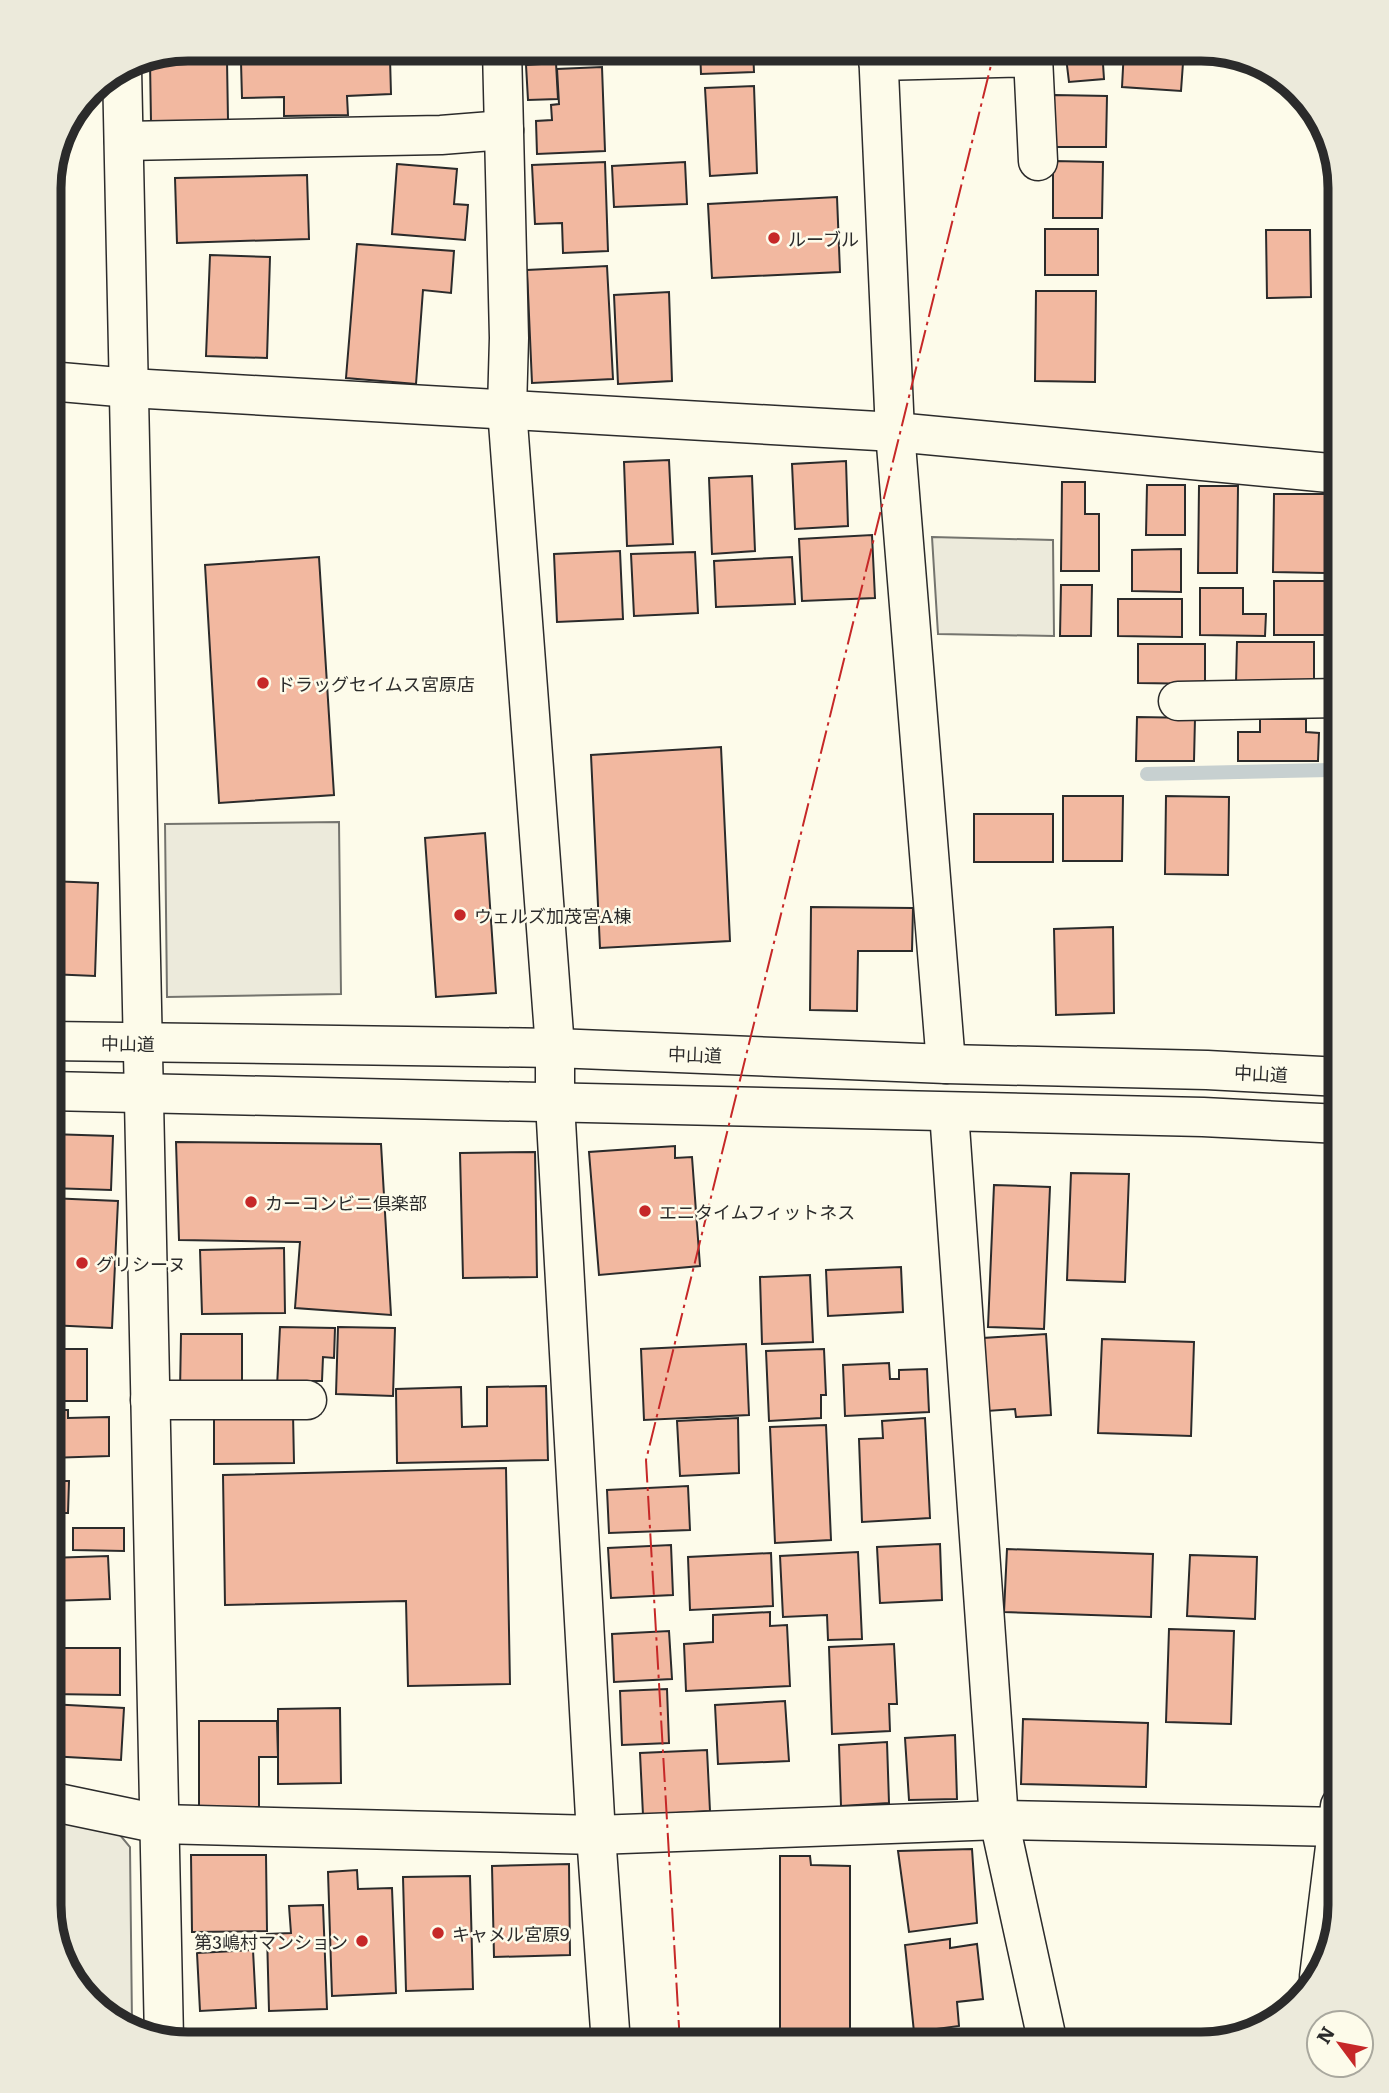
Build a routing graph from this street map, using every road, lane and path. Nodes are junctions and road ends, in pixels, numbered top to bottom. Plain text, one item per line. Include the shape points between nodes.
1 (502, 62) edge
2 (878, 62) edge
3 (1032, 62) edge
4 (122, 80) edge
5 (504, 130) junction
6 (124, 141) junction
7 (1038, 162) dead end
8 (62, 383) edge
9 (130, 388) junction
10 (508, 409) junction
11 (895, 432) junction
12 (1328, 473) edge
13 (1328, 698) edge
14 (1178, 701) dead end
15 (62, 1041) edge
16 (142, 1043) junction
17 (555, 1048) junction
18 (946, 1064) junction
19 (1328, 1076) edge
20 (61, 1091) edge
21 (143, 1094) junction
22 (555, 1103) junction
23 (950, 1112) junction
24 (1328, 1123) edge
25 (150, 1400) junction
26 (307, 1400) dead end
27 (61, 1804) edge
28 (999, 1820) junction
29 (1328, 1820) edge
30 (159, 1824) junction
31 (596, 1835) junction
32 (1328, 1908) edge
33 (1325, 1930) edge
34 (164, 2029) edge
35 (610, 2031) edge
36 (1045, 2032) edge

1 - 5 main road
2 - 11 main road
3 - 7 main road
4 - 6 main road
5 - 6 main road
5 - 10 main road
6 - 9 main road
8 - 9 main road
9 - 10 main road
9 - 16 main road
10 - 11 main road
10 - 17 main road
11 - 12 main road
11 - 18 main road
13 - 14 main road
15 - 16 main road, 中山道
16 - 17 main road, 中山道
16 - 21 main road
17 - 18 main road, 中山道
17 - 22 main road
18 - 19 main road, 中山道
20 - 21 main road
21 - 22 main road
21 - 25 main road
22 - 23 main road
22 - 31 main road
23 - 24 main road
23 - 28 main road
25 - 26 main road
25 - 30 main road
27 - 30 main road
28 - 29 main road
28 - 31 main road
28 - 36 main road
30 - 31 main road
30 - 34 main road
31 - 35 main road
32 - 33 main road

